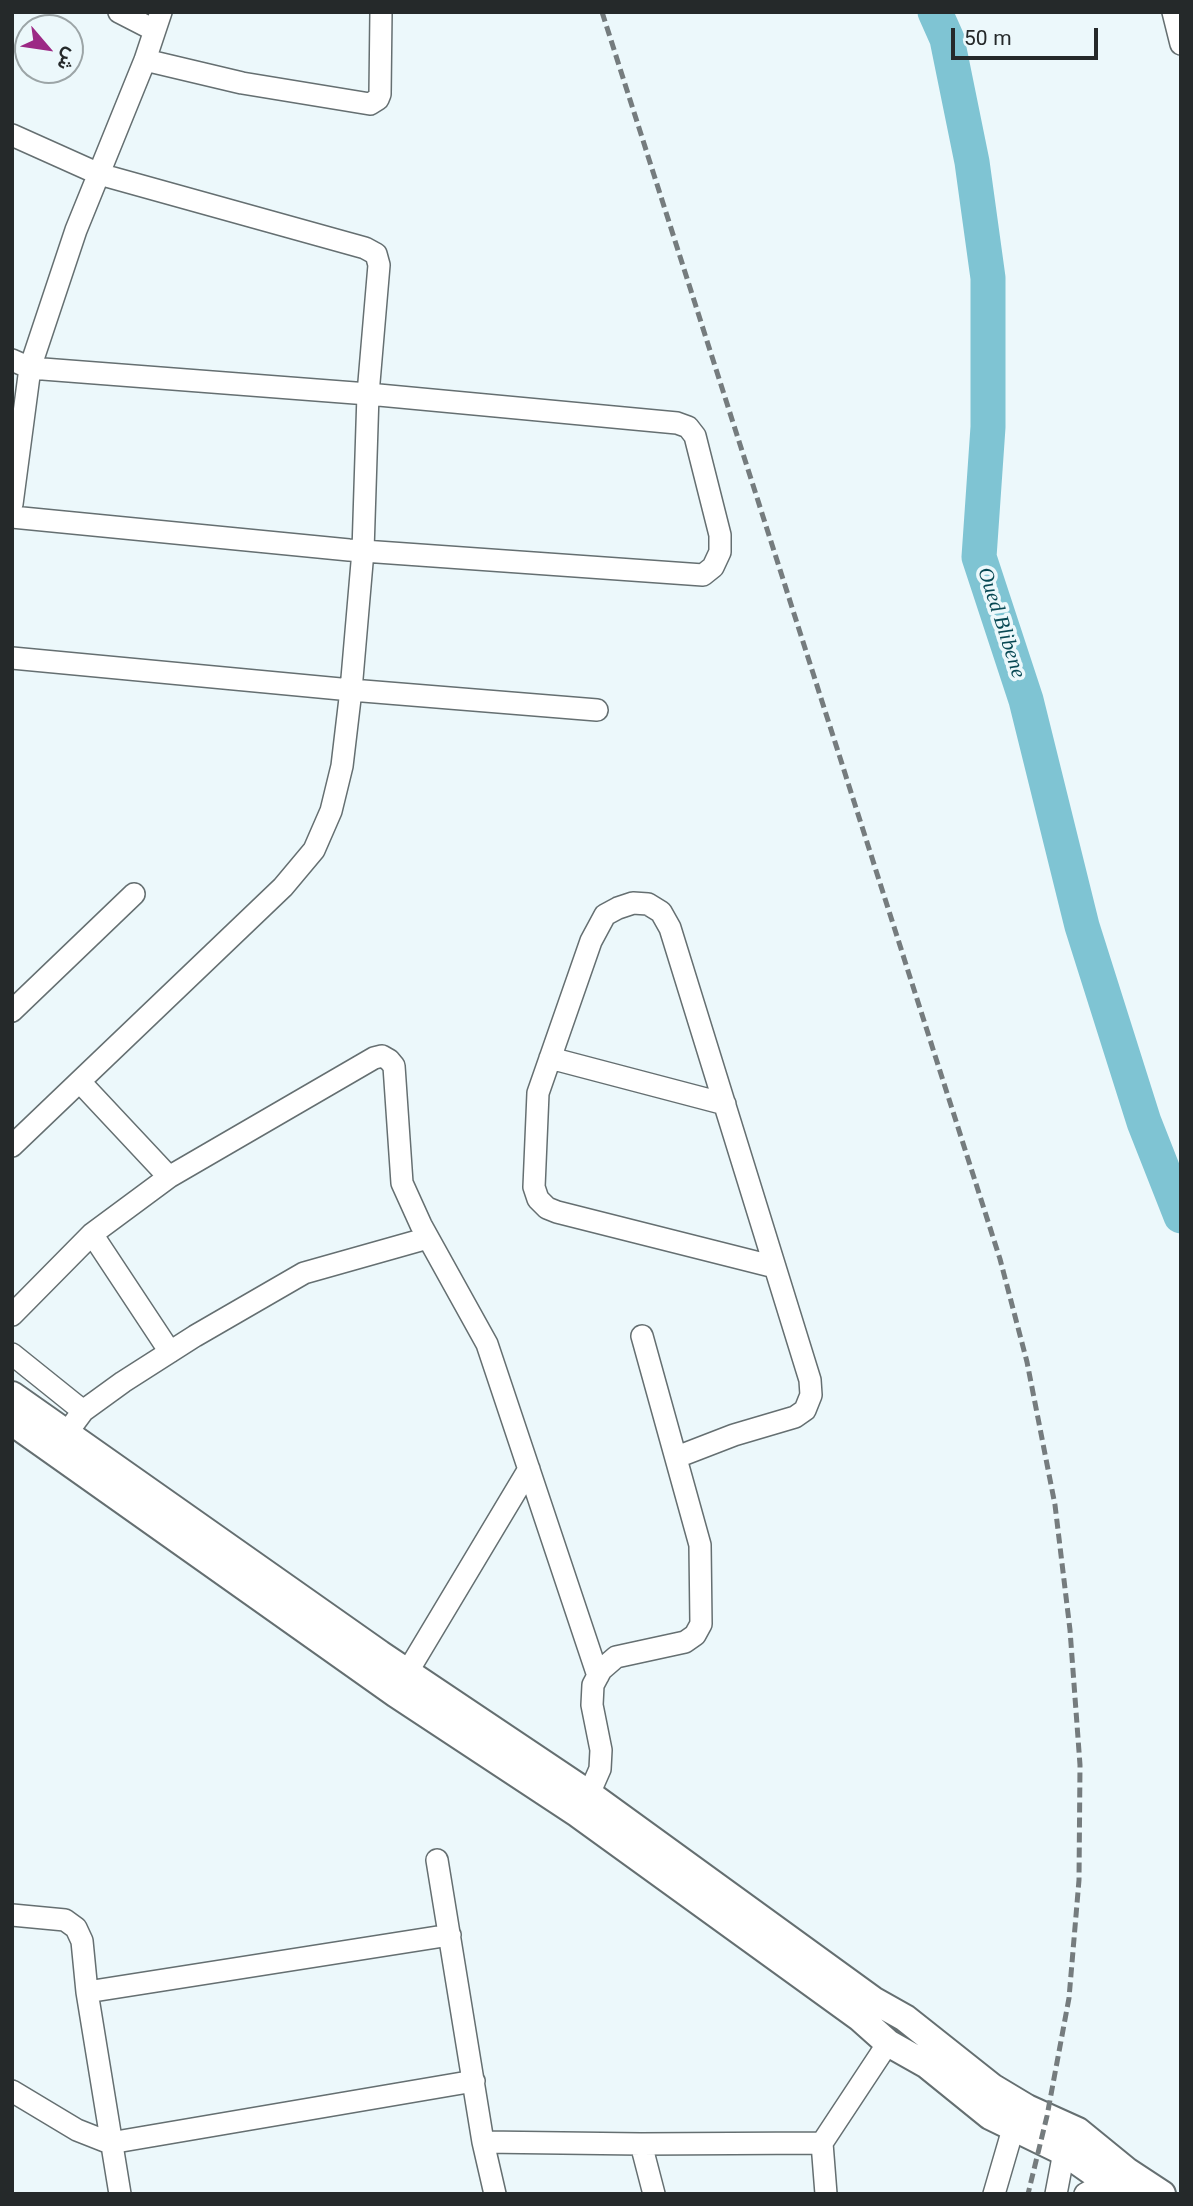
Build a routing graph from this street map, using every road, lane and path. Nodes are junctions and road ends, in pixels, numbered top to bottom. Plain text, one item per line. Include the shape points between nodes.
1 (119, 12) edge
2 (381, 12) edge
3 (1173, 12) edge
4 (157, 21) edge
5 (1181, 44) edge
6 (145, 60) junction
7 (12, 135) edge
8 (99, 174) junction
9 (21, 364) edge
10 (368, 394) junction
11 (12, 504) edge
12 (12, 517) edge
13 (363, 551) junction
14 (12, 658) edge
15 (351, 690) junction
16 (597, 710) dead end
17 (134, 894) dead end
18 (12, 1011) edge
19 (550, 1058) junction
20 (80, 1082) junction
21 (725, 1104) junction
22 (12, 1146) edge
23 (169, 1177) junction
24 (92, 1234) junction
25 (428, 1238) junction
26 (775, 1267) junction
27 (12, 1314) edge
28 (642, 1336) dead end
29 (170, 1352) junction
30 (12, 1354) edge
31 (12, 1395) edge
32 (83, 1412) junction
33 (12, 1422) edge
34 (66, 1434) junction
35 (677, 1457) junction
36 (529, 1469) junction
37 (598, 1676) junction
38 (404, 1681) junction
39 (589, 1794) junction
40 (437, 1860) dead end
41 (12, 1915) edge
42 (450, 1934) junction
43 (87, 1992) junction
44 (905, 2018) junction
45 (887, 2042) junction
46 (474, 2081) junction
47 (12, 2091) edge
48 (1013, 2129) junction
49 (483, 2141) junction
50 (110, 2143) junction
51 (822, 2143) junction
52 (641, 2144) junction
53 (1064, 2152) junction
54 (1118, 2189) edge
55 (120, 2194) edge
56 (495, 2194) edge
57 (654, 2194) edge
58 (825, 2194) edge
59 (994, 2194) edge
60 (1056, 2194) edge
61 (1085, 2194) edge
62 (1162, 2194) edge

1 - 4 street
2 - 6 street via 380,94 370,104 242,83
3 - 5 street
4 - 6 street
6 - 8 street
7 - 8 street
8 - 9 street
8 - 10 street via 376,254 379,265
9 - 10 street
9 - 11 street
10 - 13 street
10 - 13 street via 688,427 695,436 720,535 720,552 703,575
12 - 13 street
13 - 15 street
14 - 15 street
15 - 16 street
15 - 20 street via 342,766 331,811 314,850 283,887
17 - 18 street
19 - 21 street
19 - 21 street via 591,941 605,915 633,903 648,904 661,912 670,928
19 - 26 street via 538,1093 534,1187 547,1208
20 - 22 street
20 - 23 street
21 - 26 street
23 - 24 street
23 - 25 street via 382,1056 394,1066 402,1183
24 - 27 street
24 - 29 street
25 - 29 street via 304,1273
25 - 36 street via 487,1344
26 - 35 street via 810,1380 805,1410
28 - 35 street
29 - 32 street
30 - 32 street
31 - 34 main road
32 - 34 street
33 - 38 main road
34 - 38 main road
35 - 37 street via 700,1545 701,1624 685,1642 615,1657
36 - 37 street
36 - 38 street
37 - 39 street via 592,1705 600,1769
38 - 39 main road
38 - 45 main road
39 - 44 main road via 873,2000
40 - 42 street
41 - 43 street via 65,1920 76,1928 82,1941
42 - 43 street
42 - 46 street
43 - 50 street
44 - 45 main road via 909,2039
44 - 62 main road via 992,2087 1078,2131
45 - 48 main road
45 - 51 street
46 - 49 street
46 - 50 street
47 - 50 street via 77,2130
48 - 53 main road
48 - 59 street
49 - 52 street
49 - 56 street
50 - 55 street
51 - 52 street
51 - 58 street
52 - 57 street
53 - 54 main road
53 - 60 street
54 - 61 street via 1094,2189

